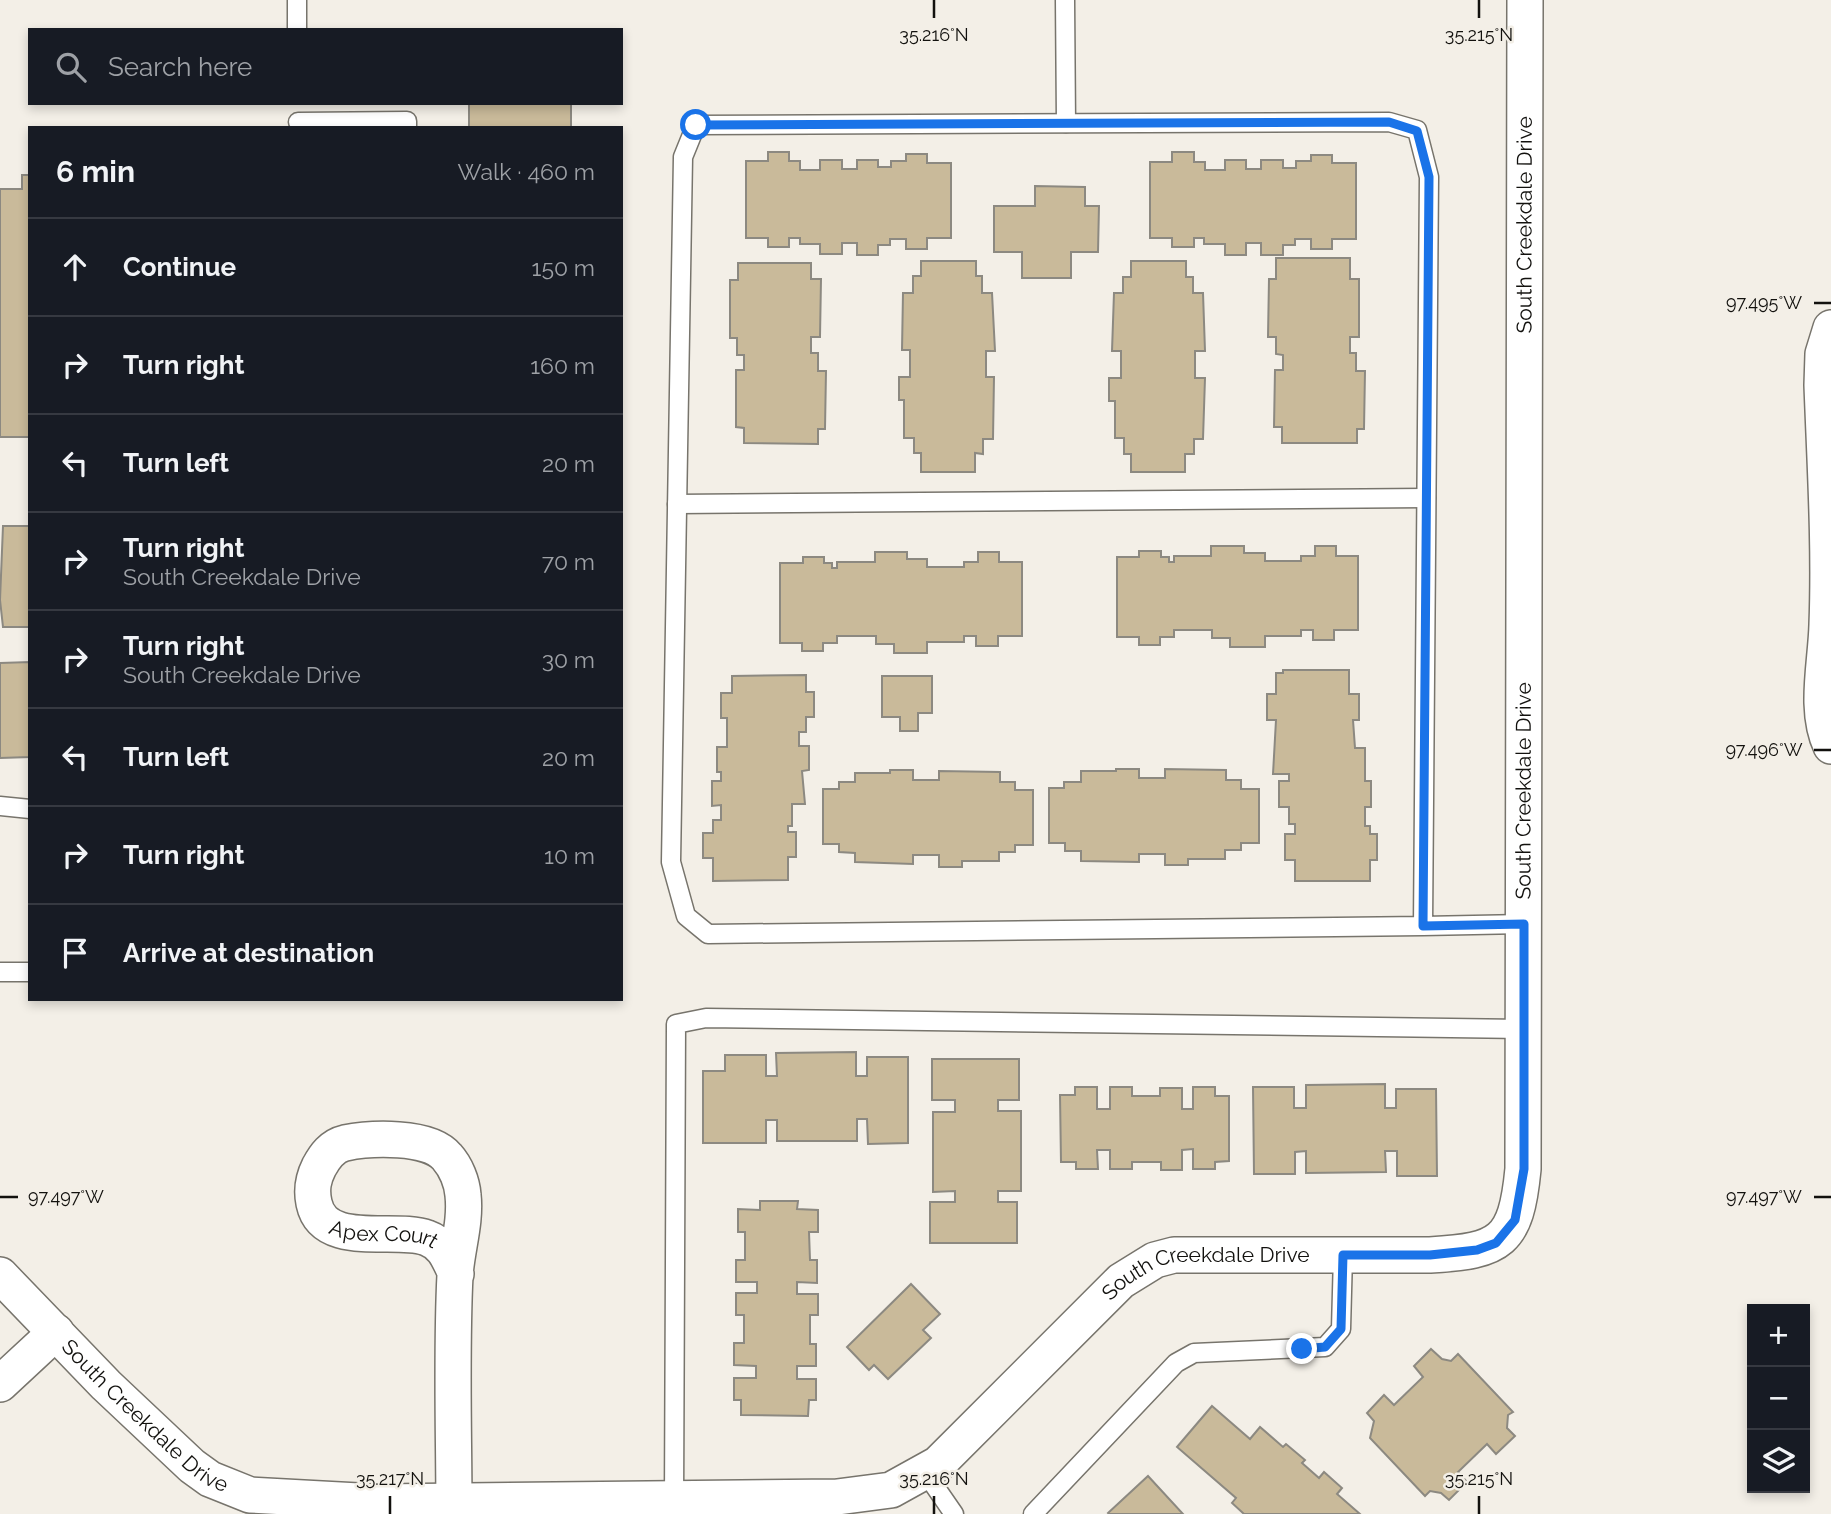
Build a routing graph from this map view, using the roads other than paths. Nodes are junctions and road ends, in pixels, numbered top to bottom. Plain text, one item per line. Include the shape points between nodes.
1 (297, 0) edge
2 (1065, 0) edge
3 (1525, 0) edge
4 (297, 28) edge
5 (298, 117) edge
6 (1066, 123) junction
7 (407, 126) edge
8 (1831, 328) edge
9 (1426, 498) junction
10 (677, 504) junction
11 (1831, 746) edge
12 (0, 806) edge
13 (28, 809) edge
14 (1524, 924) junction
15 (1423, 926) junction
16 (0, 972) edge
17 (28, 972) edge
18 (1524, 1029) junction
19 (1343, 1255) junction
20 (456, 1274) junction
21 (0, 1275) edge
22 (56, 1332) junction
23 (0, 1384) edge
24 (925, 1472) junction
25 (674, 1506) edge
26 (454, 1507) edge
27 (954, 1514) edge
28 (1033, 1514) edge

1 - 4 lane
2 - 6 lane
3 - 14 street, South Creekdale Drive
5 - 7 lane via 407,121
6 - 9 lane via 1389,122 1417,131 1429,177
6 - 10 lane via 696,125 683,157
8 - 11 street via 1823,354 1822,385 1827,625 1823,714
9 - 10 lane
9 - 15 lane
10 - 15 lane via 671,862 686,916 708,934
12 - 13 lane
14 - 15 lane
14 - 18 street, South Creekdale Drive
16 - 17 lane
18 - 19 street, South Creekdale Drive via 1524,1169 1518,1211 1507,1232 1496,1243 1461,1253
18 - 25 lane via 706,1018 676,1024
19 - 24 street, South Creekdale Drive via 1174,1255 1155,1260 1121,1282
19 - 28 lane via 1341,1329 1325,1347 1194,1353 1176,1363
20 - 20 street, Apex Court via 463,1194 457,1172 445,1154 426,1145 365,1139 337,1145 325,1156 313,1179 312,1193 324,1222 355,1233 430,1238 443,1248
20 - 26 street, Apex Court
21 - 22 street, South Creekdale Drive
22 - 23 street
22 - 26 street, South Creekdale Drive via 192,1466 230,1488 273,1498
24 - 25 street, South Creekdale Drive via 891,1490 868,1495
24 - 27 lane
25 - 26 street, South Creekdale Drive

